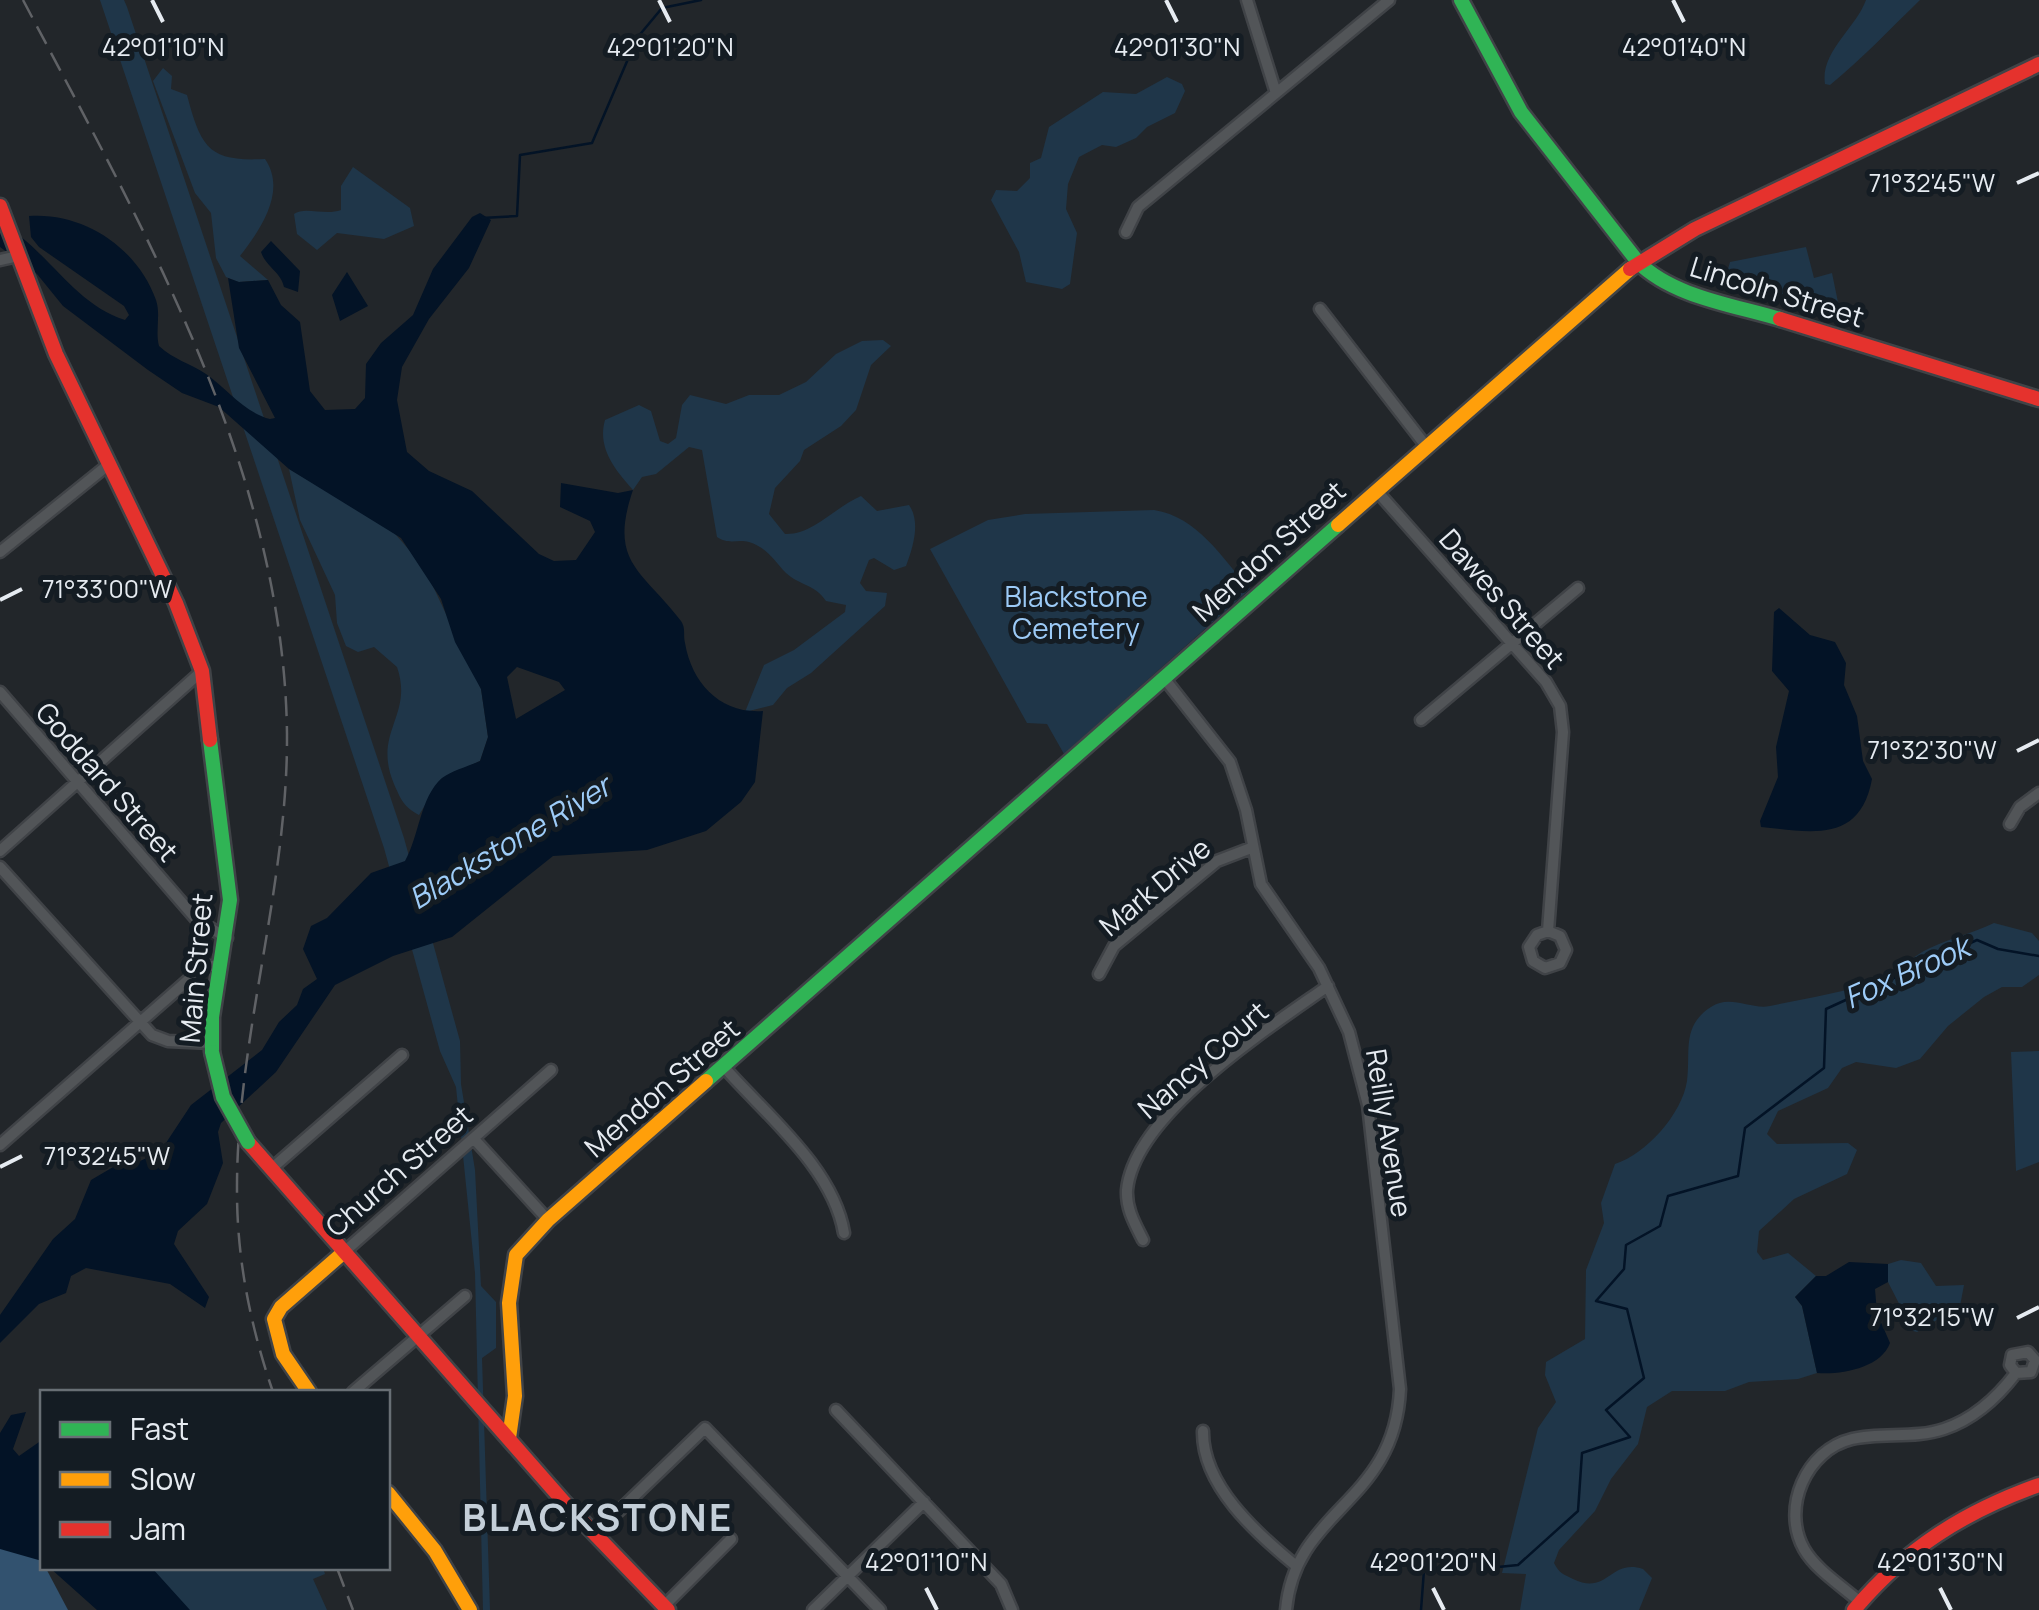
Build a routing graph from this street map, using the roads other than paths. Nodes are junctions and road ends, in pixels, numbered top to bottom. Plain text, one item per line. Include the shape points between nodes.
1 (1247, 0) edge
2 (1389, 0) edge
3 (1461, 0) edge
4 (2039, 64) edge
5 (1276, 93) junction
6 (2, 210) edge
7 (1126, 232) dead end
8 (9, 258) edge
9 (1638, 262) junction
10 (1320, 309) dead end
11 (2039, 399) edge
12 (1426, 446) junction
13 (108, 464) junction
14 (1376, 490) junction
15 (0, 552) edge
16 (1578, 588) dead end
17 (1512, 644) junction
18 (202, 670) junction
19 (1164, 678) junction
20 (0, 692) edge
21 (1421, 720) dead end
22 (78, 782) junction
23 (2039, 793) edge
24 (2010, 824) dead end
25 (1251, 848) junction
26 (0, 851) edge
27 (0, 867) edge
28 (1548, 931) dead end
29 (226, 938) junction
30 (221, 965) junction
31 (1099, 974) dead end
32 (1328, 986) junction
33 (139, 1022) junction
34 (212, 1047) junction
35 (402, 1056) dead end
36 (724, 1067) junction
37 (551, 1070) dead end
38 (475, 1140) junction
39 (0, 1145) edge
40 (271, 1169) junction
41 (548, 1220) junction
42 (844, 1233) dead end
43 (1143, 1240) dead end
44 (344, 1252) junction
45 (465, 1296) dead end
46 (418, 1336) junction
47 (2016, 1374) dead end
48 (309, 1390) edge
49 (355, 1390) edge
50 (836, 1410) dead end
51 (1204, 1430) dead end
52 (509, 1438) junction
53 (2039, 1485) edge
54 (390, 1495) edge
55 (924, 1502) junction
56 (595, 1534) junction
57 (731, 1539) dead end
58 (1295, 1565) junction
59 (848, 1577) junction
60 (1857, 1606) edge
61 (666, 1608) edge
62 (470, 1610) edge
63 (813, 1610) edge
64 (880, 1610) edge
65 (1012, 1610) edge
66 (1286, 1610) edge

1 - 5 street
2 - 5 street
3 - 9 main road, Lincoln Street via 1521,112
4 - 9 main road, Mendon Street
5 - 7 street via 1138,207
6 - 8 main road, Main Street
8 - 13 main road, Main Street via 26,275
9 - 11 main road, Lincoln Street via 1684,290
9 - 12 main road, Mendon Street
10 - 12 street
12 - 14 main road, Mendon Street
13 - 15 street
13 - 18 main road, Main Street
14 - 17 street, Dawes Street
14 - 19 main road, Mendon Street
16 - 17 street
17 - 21 street
17 - 28 street, Dawes Street via 1562,714
18 - 22 street
18 - 29 main road, Main Street via 226,850
19 - 25 street, Reilly Avenue via 1230,762
19 - 36 main road, Mendon Street
20 - 22 street, Goddard Street
22 - 26 street
22 - 29 street, Goddard Street via 197,920
23 - 24 street
25 - 31 street, Mark Drive via 1217,862 1114,946
25 - 32 street, Reilly Avenue via 1268,898
27 - 33 street
29 - 30 main road, Main Street
30 - 33 street via 203,967
30 - 34 main road, Main Street
32 - 43 street, Nancy Court via 1159,1123 1127,1190
32 - 58 street, Reilly Avenue via 1350,1032 1368,1105 1399,1409 1383,1460
33 - 34 street via 160,1039
33 - 39 street
34 - 40 main road, Main Street, bridge via 220,1090
35 - 40 street
36 - 41 main road, Mendon Street
36 - 42 street via 825,1184
37 - 38 street, Church Street
38 - 41 street
38 - 44 street, Church Street
40 - 44 main road, Main Street
41 - 52 main road, Mendon Street via 513,1263 515,1413
44 - 46 main road, Main Street
44 - 48 main road, Church Street via 274,1319 277,1341
45 - 46 street
46 - 49 street
46 - 52 main road, Main Street
47 - 60 street via 1982,1408 1945,1429 1834,1445 1806,1472 1796,1505 1799,1538
50 - 55 street
51 - 58 street via 1206,1457 1245,1520
52 - 56 main road, Main Street
53 - 60 main road via 1950,1520 1910,1550
54 - 62 main road via 435,1551
55 - 59 street
55 - 65 street via 1001,1584
56 - 59 street via 706,1428
56 - 61 main road, Main Street
57 - 61 street
58 - 66 street, Reilly Avenue
59 - 63 street
59 - 64 street

